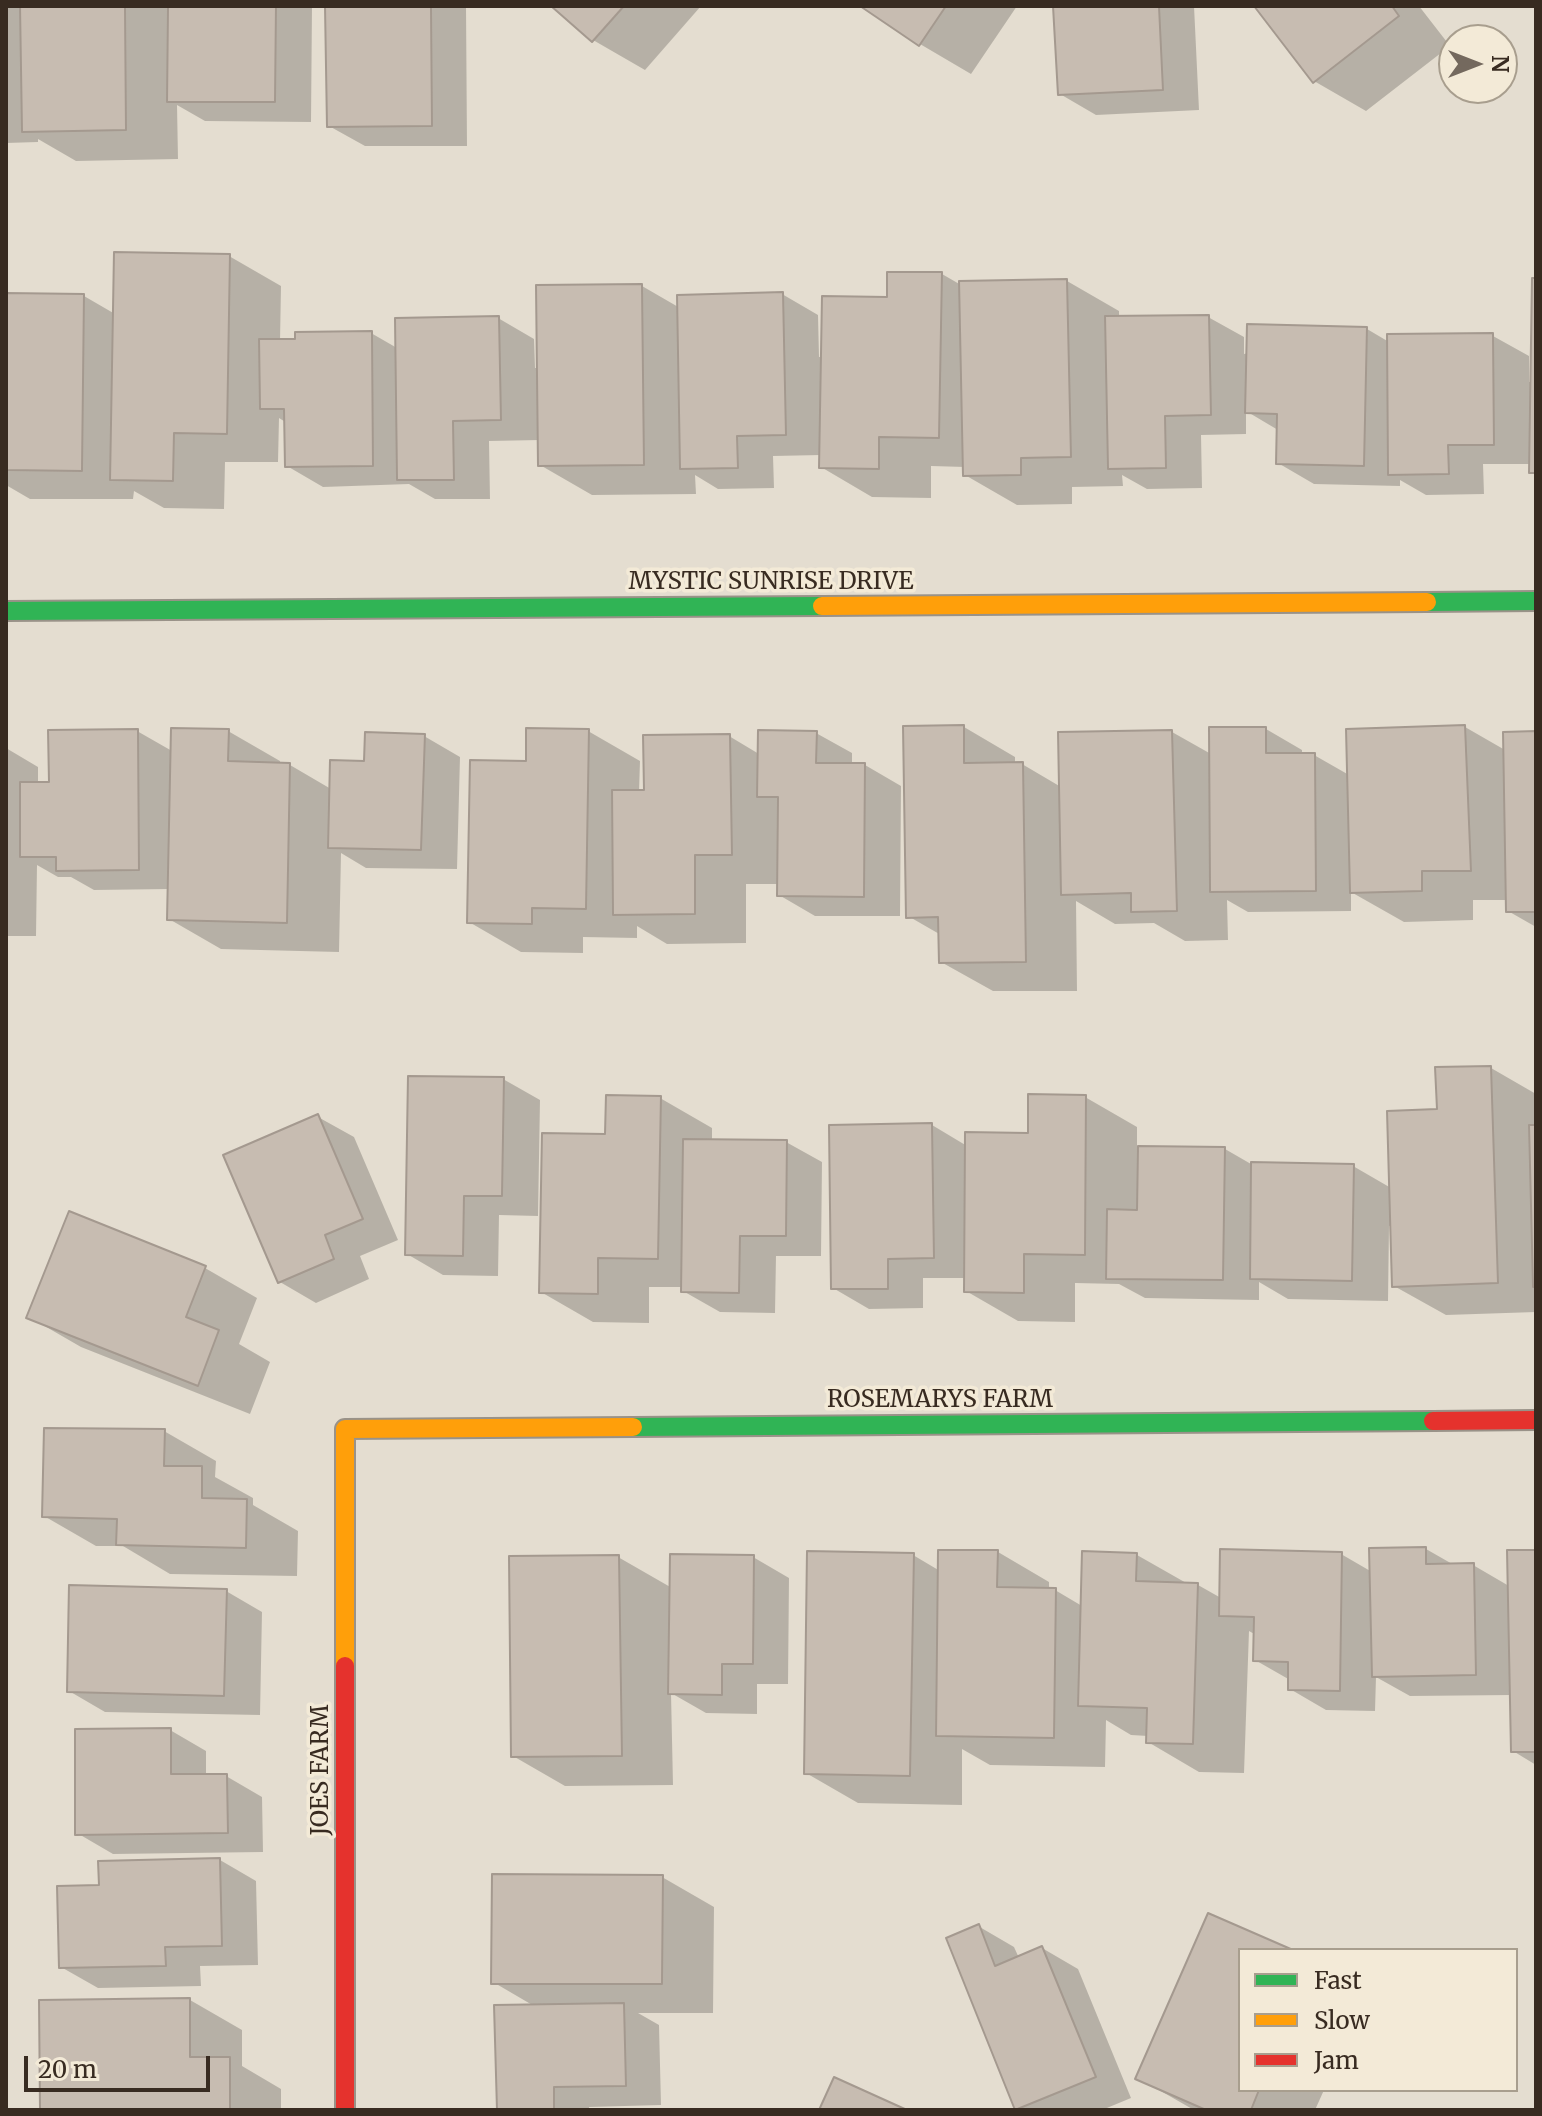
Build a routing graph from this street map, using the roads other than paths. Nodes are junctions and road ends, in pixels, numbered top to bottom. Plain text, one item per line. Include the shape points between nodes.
1 (1536, 601) edge
2 (6, 611) edge
3 (1536, 1420) edge
4 (345, 1429) joint
5 (345, 2110) edge

1 - 2 street, MYSTIC SUNRISE DRIVE
3 - 4 street, ROSEMARYS FARM
4 - 5 street, JOES FARM

